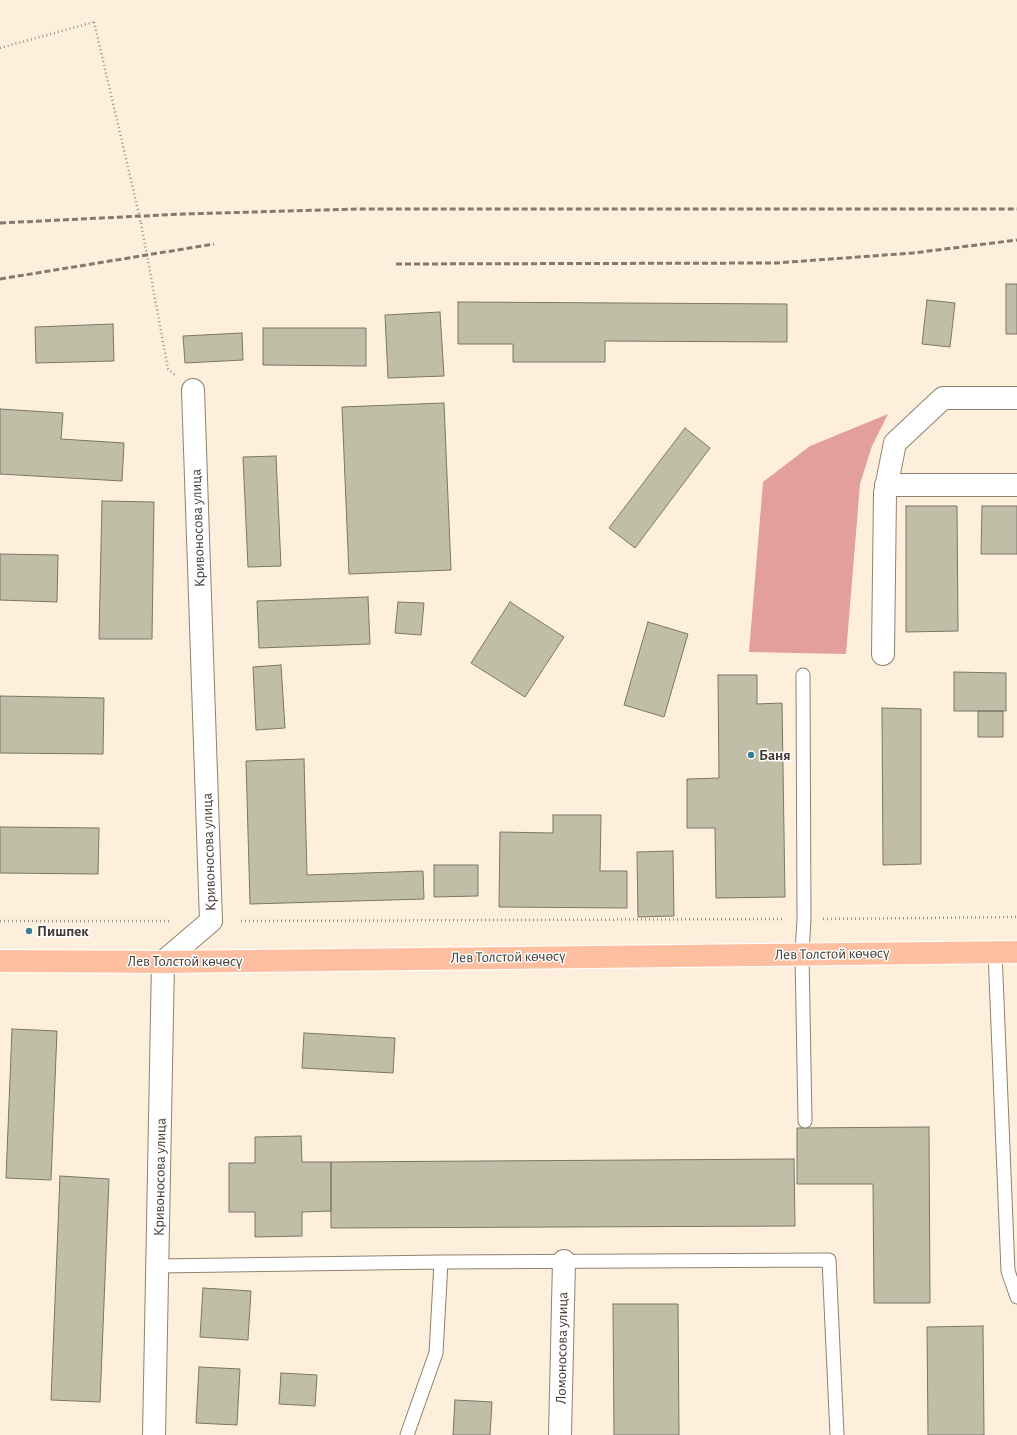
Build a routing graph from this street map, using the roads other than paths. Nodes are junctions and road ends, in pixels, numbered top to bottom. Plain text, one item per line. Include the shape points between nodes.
1 (193, 390) dead end
2 (1017, 398) edge
3 (886, 485) junction
4 (1017, 485) edge
5 (883, 654) dead end
6 (802, 675) dead end
7 (995, 952) junction
8 (1017, 952) edge
9 (802, 954) junction
10 (0, 961) edge
11 (163, 962) junction
12 (804, 1120) dead end
13 (564, 1261) junction
14 (441, 1262) junction
15 (158, 1266) junction
16 (1017, 1297) edge
17 (154, 1435) edge
18 (407, 1435) edge
19 (560, 1435) edge
20 (837, 1435) edge

1 - 11 street, Кривоносова улица via 211,921
2 - 3 street via 943,398 895,443
3 - 4 street
3 - 5 street
6 - 9 lane
7 - 8 main road, Лев Толстой көчөсү
7 - 9 main road, Лев Толстой көчөсү
7 - 16 lane via 1008,1271
9 - 11 main road, Лев Толстой көчөсү
9 - 12 lane
10 - 11 main road, Лев Толстой көчөсү
11 - 15 street, Кривоносова улица
13 - 14 lane
13 - 19 street, Ломоносова улица
13 - 20 lane via 829,1260
14 - 15 lane
14 - 18 lane via 436,1353
15 - 17 street, Кривоносова улица

